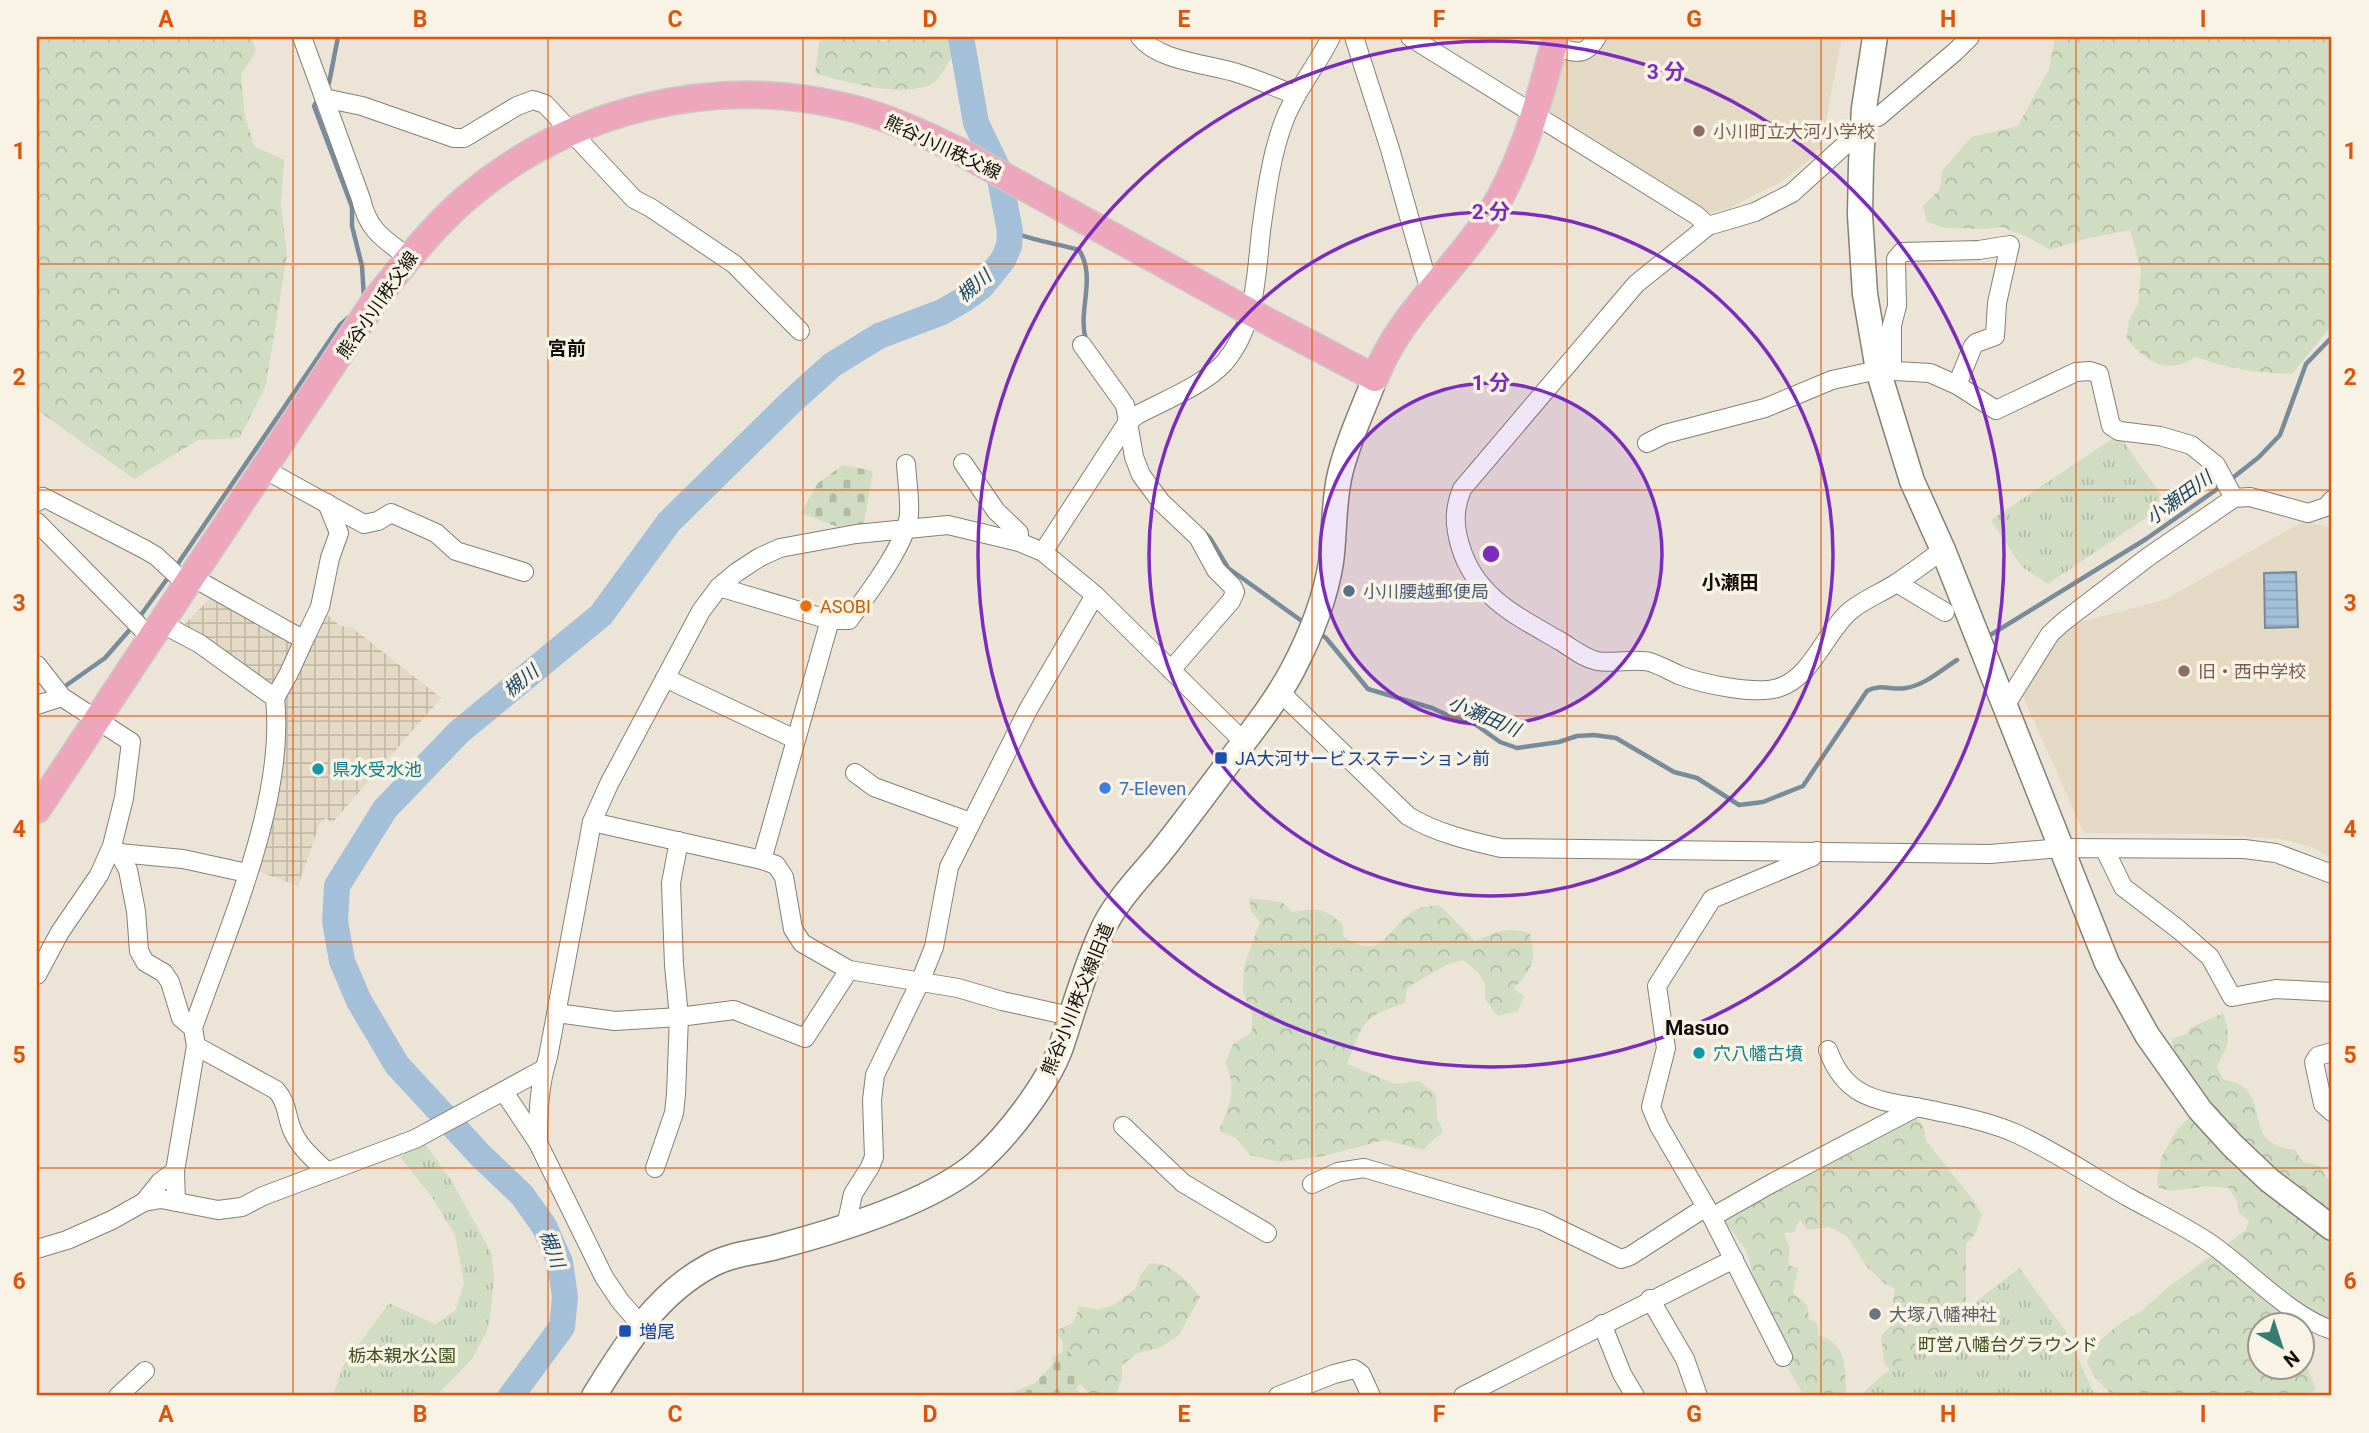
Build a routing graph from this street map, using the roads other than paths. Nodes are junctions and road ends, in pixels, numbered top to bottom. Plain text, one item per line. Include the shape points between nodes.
1 (302, 37) edge
2 (1140, 37) edge
3 (1331, 37) edge
4 (1354, 37) edge
5 (1410, 37) edge
6 (1597, 37) edge
7 (1875, 37) edge
8 (1970, 37) edge
9 (1554, 42) edge
10 (1296, 95) junction
11 (324, 98) junction
12 (1536, 113) junction
13 (1878, 117) dead end
14 (572, 131) junction
15 (1847, 143) dead end
16 (1709, 226) junction
17 (409, 257) junction
18 (1430, 291) junction
19 (1250, 312) junction
20 (800, 331) dead end
21 (1082, 345) dead end
22 (1885, 370) junction
23 (1375, 377) junction
24 (1956, 385) junction
25 (1128, 423) junction
26 (1647, 443) dead end
27 (963, 463) dead end
28 (906, 464) dead end
29 (264, 470) junction
30 (2234, 498) junction
31 (2332, 500) edge
32 (37, 502) edge
33 (327, 503) junction
34 (37, 522) edge
35 (905, 530) junction
36 (1019, 542) junction
37 (1943, 550) junction
38 (1043, 552) junction
39 (524, 572) dead end
40 (187, 579) junction
41 (1897, 583) junction
42 (719, 587) junction
43 (1095, 595) junction
44 (1945, 612) dead end
45 (830, 620) junction
46 (156, 631) junction
47 (304, 640) junction
48 (37, 665) edge
49 (1171, 670) junction
50 (665, 678) junction
51 (1280, 692) junction
52 (62, 697) junction
53 (275, 698) junction
54 (37, 705) edge
55 (2005, 706) junction
56 (97, 720) junction
57 (795, 739) junction
58 (1244, 742) junction
59 (855, 773) dead end
60 (37, 810) edge
61 (592, 822) junction
62 (971, 822) junction
63 (679, 841) junction
64 (2061, 848) junction
65 (115, 849) junction
66 (2105, 850) junction
67 (1817, 851) junction
68 (762, 860) junction
69 (247, 873) junction
70 (2332, 874) edge
71 (849, 970) junction
72 (37, 975) edge
73 (920, 982) junction
74 (2332, 992) edge
75 (557, 1013) junction
76 (1070, 1016) junction
77 (679, 1017) junction
78 (194, 1037) junction
79 (1828, 1050) dead end
80 (2332, 1052) edge
81 (542, 1070) junction
82 (504, 1092) junction
83 (1917, 1107) junction
84 (2332, 1112) edge
85 (1123, 1126) dead end
86 (538, 1143) junction
87 (655, 1168) dead end
88 (175, 1171) junction
89 (327, 1172) junction
90 (1312, 1184) dead end
91 (144, 1202) junction
92 (176, 1202) junction
93 (1709, 1212) junction
94 (846, 1226) junction
95 (2332, 1228) edge
96 (1267, 1233) dead end
97 (37, 1249) edge
98 (1734, 1259) junction
99 (1650, 1299) junction
100 (640, 1324) junction
101 (1602, 1324) junction
102 (2332, 1330) edge
103 (1783, 1357) dead end
104 (145, 1371) dead end
105 (118, 1396) edge
106 (594, 1396) edge
107 (1278, 1396) edge
108 (1371, 1396) edge
109 (1463, 1396) edge
110 (1635, 1396) edge
111 (1698, 1396) edge

1 - 11 street
2 - 10 street via 1148,48
3 - 10 street
4 - 18 street
5 - 12 street
6 - 9 street via 1583,52
7 - 22 street via 1864,107 1860,215 1865,294
8 - 13 street
9 - 12 main road
10 - 19 street via 1283,121 1271,168
11 - 14 street via 362,106 454,138 464,138 533,100 545,104
11 - 17 street via 364,216 377,233
12 - 16 street
12 - 18 main road via 1517,166 1492,211
14 - 17 main road, 熊谷小川秩父線 via 487,181 445,217
14 - 19 main road, 熊谷小川秩父線 via 652,105 732,95 773,95 882,117 919,131 1026,187
14 - 20 street via 634,199 734,264
15 - 16 street via 1792,193 1755,212
16 - 41 street via 1636,284 1462,489 1455,506 1455,529 1475,580 1483,591 1581,655 1650,662 1682,677 1754,689 1777,688 1796,677 1850,611
17 - 29 main road, 熊谷小川秩父線 via 376,299
18 - 23 main road via 1391,344
19 - 23 main road, 熊谷小川秩父線
19 - 25 street via 1224,363
21 - 25 street via 1125,405
22 - 24 street via 1930,373
22 - 24 street via 1896,306 1896,259 1902,252 2010,245 1995,337 1976,342
22 - 26 street via 1832,380 1765,408 1665,434
22 - 37 street via 1912,481
23 - 51 street, 熊谷小川秩父線旧道 via 1340,474 1324,596 1310,638
24 - 30 street via 1996,410 2076,372 2090,370 2099,374 2111,426 2191,445 2216,465
25 - 38 street
25 - 49 street via 1134,457 1147,483 1198,537 1235,593
27 - 36 street via 996,511 1019,533
28 - 35 street via 909,516
29 - 33 street
29 - 40 main road, 熊谷小川秩父線
30 - 31 street via 2308,513
30 - 55 street via 2063,622 2050,634
32 - 40 street via 43,497 144,548
33 - 39 street via 364,524 391,513 436,533 456,551
33 - 47 street via 340,533 320,607
34 - 46 street
35 - 36 street via 948,525
35 - 42 street via 780,548
35 - 45 street via 849,621
36 - 38 street
37 - 41 street
37 - 55 street
38 - 43 street
40 - 46 main road, 熊谷小川秩父線
40 - 47 street
41 - 44 street
42 - 45 street
42 - 50 street
43 - 49 street
43 - 62 street via 1029,708
45 - 57 street
46 - 53 street via 200,644
46 - 56 main road, 熊谷小川秩父線
47 - 53 street
48 - 52 street
49 - 58 street
50 - 57 street
50 - 61 street
51 - 58 street, 熊谷小川秩父線旧道
51 - 67 street via 1408,817 1469,841 1501,848
52 - 54 street
52 - 56 street
53 - 69 street via 276,747 259,837
55 - 64 street
56 - 60 main road, 熊谷小川秩父線
56 - 65 street via 131,742
57 - 68 street
58 - 76 street, 熊谷小川秩父線旧道 via 1102,929
59 - 62 street via 874,787
61 - 63 street
61 - 75 street
62 - 73 street via 949,867 933,947
63 - 68 street
63 - 77 street via 671,883
64 - 66 street
64 - 67 street via 1990,854
64 - 95 street via 2107,963 2167,1064 2232,1145
65 - 69 street
65 - 72 street
65 - 78 street via 128,870 139,951 145,962 170,982 181,1018
66 - 70 street via 2244,849 2276,853
66 - 74 street via 2123,887 2210,957 2232,997 2276,989
67 - 93 street via 1712,899 1657,986 1666,1048 1651,1107
68 - 71 street via 776,865 784,877 793,929 802,943
69 - 78 street
71 - 73 street
71 - 77 street via 805,1038 734,1010
73 - 76 street
73 - 94 street via 875,1075 874,1157 853,1194
75 - 77 street via 615,1021
75 - 81 street
76 - 94 street, 熊谷小川秩父線旧道 via 1042,1086 978,1162 942,1188
77 - 87 street via 674,1113
78 - 88 street
78 - 89 street via 276,1090 283,1098 292,1132
79 - 83 street via 1843,1079 1859,1093
80 - 84 street via 2314,1062 2323,1104
81 - 82 street
81 - 86 street
82 - 86 street
82 - 89 street via 415,1139
83 - 93 street
83 - 102 street via 2017,1134 2210,1243 2298,1311
85 - 96 street via 1183,1183
86 - 100 street via 604,1277
88 - 91 street
88 - 92 street
89 - 92 street via 242,1207 218,1210
90 - 93 street via 1338,1172 1364,1168 1541,1220 1621,1259
91 - 92 street
91 - 97 street via 67,1240
93 - 98 street
94 - 100 street, 熊谷小川秩父線旧道 via 709,1266
98 - 99 street
98 - 103 street
99 - 101 street
99 - 111 street via 1685,1359
100 - 106 street, 熊谷小川秩父線旧道
101 - 109 street
101 - 110 street
104 - 105 street
107 - 108 street via 1354,1369 1362,1374

